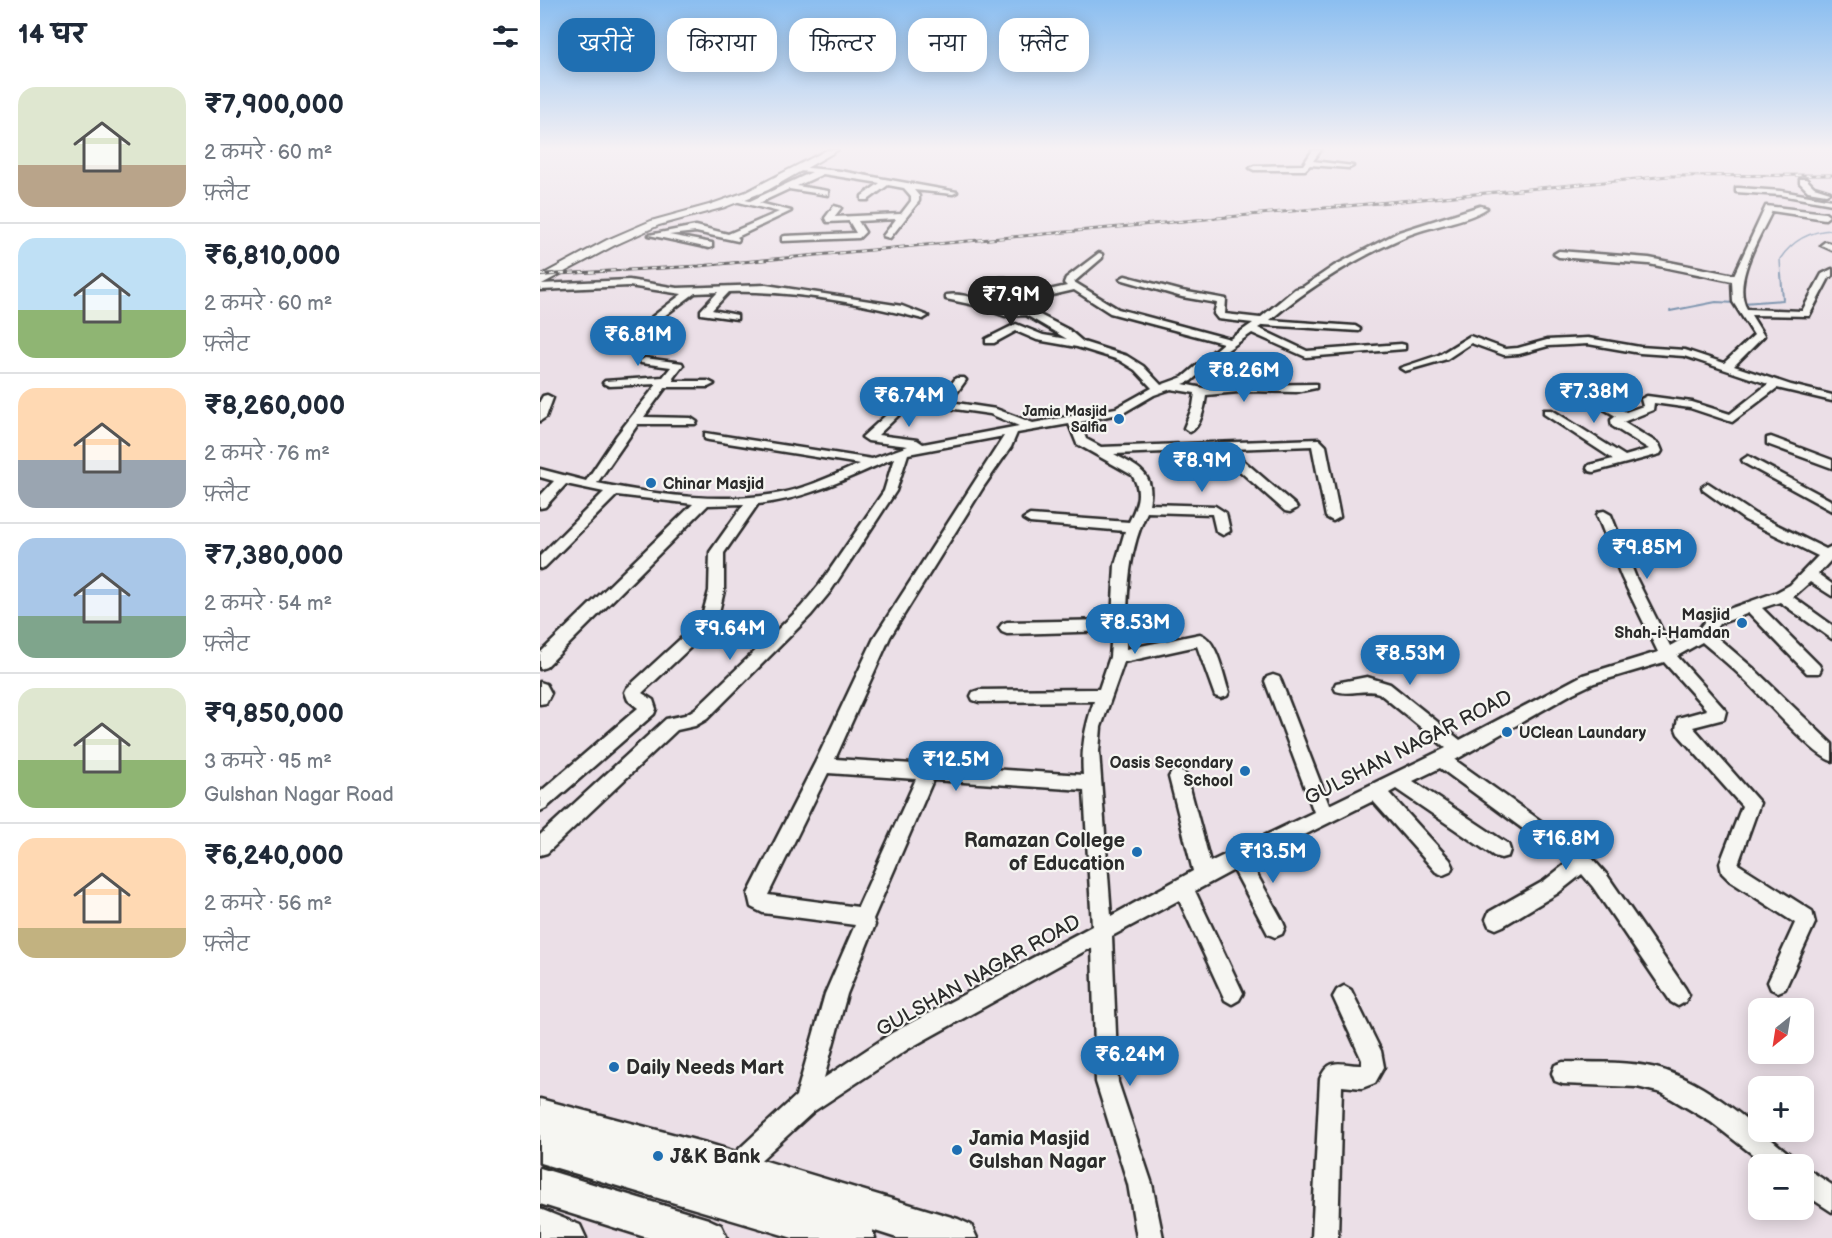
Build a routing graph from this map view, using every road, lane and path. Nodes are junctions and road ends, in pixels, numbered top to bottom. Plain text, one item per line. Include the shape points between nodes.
1 (707, 208) edge
2 (773, 208) edge
3 (837, 208) dead end
4 (909, 208) edge
5 (1483, 208) dead end
6 (903, 216) junction
7 (852, 219) junction
8 (1823, 220) dead end
9 (636, 231) junction
10 (653, 235) junction
11 (887, 236) dead end
12 (785, 239) dead end
13 (709, 245) dead end
14 (1559, 254) dead end
15 (1099, 256) dead end
16 (1832, 272) edge
17 (1125, 279) dead end
18 (1737, 279) junction
19 (1003, 280) dead end
20 (540, 281) edge
21 (540, 286) edge
22 (1075, 286) junction
23 (727, 289) junction
24 (692, 291) junction
25 (949, 297) dead end
26 (1020, 300) junction
27 (1024, 311) junction
28 (1743, 312) junction
29 (923, 316) dead end
30 (732, 317) dead end
31 (656, 319) dead end
32 (1258, 324) junction
33 (1355, 329) dead end
34 (990, 341) dead end
35 (1230, 342) junction
36 (1079, 344) junction
37 (1401, 347) dead end
38 (645, 361) dead end
39 (1727, 366) junction
40 (1405, 368) dead end
41 (960, 380) dead end
42 (1581, 381) dead end
43 (667, 382) junction
44 (609, 383) dead end
45 (1776, 383) junction
46 (708, 384) dead end
47 (1172, 386) junction
48 (1312, 386) dead end
49 (1159, 389) junction
50 (1201, 391) junction
51 (1832, 398) edge
52 (547, 399) dead end
53 (899, 409) dead end
54 (1548, 412) dead end
55 (540, 417) edge
56 (1626, 417) junction
57 (635, 420) junction
58 (1074, 420) junction
59 (691, 422) dead end
60 (1032, 427) junction
61 (1190, 428) dead end
62 (1013, 430) junction
63 (709, 435) dead end
64 (1771, 441) dead end
65 (926, 446) junction
66 (1221, 447) junction
67 (903, 451) junction
68 (1098, 451) junction
69 (1623, 460) junction
70 (1748, 460) dead end
71 (870, 462) junction
72 (1832, 464) edge
73 (1593, 468) dead end
74 (540, 473) edge
75 (563, 479) junction
76 (589, 486) junction
77 (1708, 487) dead end
78 (613, 491) junction
79 (754, 500) junction
80 (704, 501) junction
81 (540, 504) edge
82 (1832, 507) edge
83 (1142, 508) junction
84 (1290, 508) dead end
85 (1604, 514) dead end
86 (1333, 517) dead end
87 (1030, 519) dead end
88 (1134, 527) junction
89 (1223, 531) dead end
90 (1831, 553) edge
91 (540, 564) edge
92 (1810, 575) junction
93 (1832, 591) edge
94 (1782, 596) junction
95 (1753, 608) junction
96 (1119, 625) junction
97 (1007, 628) dead end
98 (1832, 633) edge
99 (1703, 634) junction
100 (1667, 655) junction
101 (1118, 657) junction
102 (540, 663) edge
103 (1813, 669) dead end
104 (1273, 681) dead end
105 (1342, 687) dead end
106 (540, 688) edge
107 (1221, 692) dead end
108 (1102, 695) junction
109 (979, 696) dead end
110 (540, 698) edge
111 (1458, 748) junction
112 (1832, 754) edge
113 (1441, 759) junction
114 (823, 765) junction
115 (927, 772) junction
116 (1178, 777) dead end
117 (1398, 781) junction
118 (1091, 783) junction
119 (1376, 791) junction
120 (540, 803) edge
121 (1324, 815) junction
122 (540, 848) edge
123 (1501, 850) dead end
124 (1238, 859) junction
125 (1583, 862) junction
126 (1443, 866) dead end
127 (1203, 875) junction
128 (1183, 888) junction
129 (1496, 919) dead end
130 (863, 920) junction
131 (1275, 927) dead end
132 (1102, 932) junction
133 (1778, 982) dead end
134 (1232, 993) dead end
135 (1678, 995) dead end
136 (1344, 997) dead end
137 (1563, 1073) dead end
138 (806, 1103) junction
139 (540, 1116) edge
140 (545, 1144) edge
141 (1771, 1154) edge
142 (733, 1170) junction
143 (1814, 1186) edge
144 (550, 1194) edge
145 (1832, 1200) edge
146 (540, 1228) edge
147 (567, 1238) edge
148 (708, 1238) edge
149 (856, 1238) edge
150 (958, 1238) edge
151 (1150, 1238) edge
152 (1325, 1238) edge

1 - 9 main road
2 - 10 street via 787,211 732,238 696,229
3 - 7 street via 830,220
4 - 6 street
5 - 32 street via 1369,249 1306,290 1298,291
6 - 7 street
6 - 11 street
7 - 12 street via 861,232 859,235
8 - 18 street via 1769,208
9 - 10 street
9 - 20 main road
10 - 13 street
14 - 18 street via 1632,257
15 - 22 street via 1070,279 1068,282
16 - 28 street via 1825,276 1805,314
17 - 32 street via 1223,302 1219,314 1222,317
18 - 28 street via 1738,302
19 - 26 street
21 - 24 street via 629,283
22 - 26 street
22 - 35 street via 1114,311
23 - 24 street
23 - 29 street via 766,288 902,309
23 - 30 street via 705,312
24 - 31 street
25 - 27 street via 1005,313
26 - 27 street
27 - 36 street via 1065,332
28 - 39 street via 1759,336
32 - 33 street
32 - 35 street
32 - 37 street via 1306,354
34 - 36 street via 1014,326 1041,338
35 - 47 street via 1192,376
36 - 49 street via 1123,358
38 - 43 street via 677,364
39 - 40 street via 1685,353 1587,341 1547,343 1510,353 1470,339 1443,357
39 - 45 street
41 - 60 street via 945,405 999,413
42 - 56 street via 1592,398
43 - 44 street
43 - 46 street
43 - 57 street
45 - 51 street
45 - 56 street via 1732,418 1692,405 1655,399 1647,399 1649,408
47 - 49 street
47 - 50 street
48 - 50 street
49 - 58 street via 1119,411
50 - 61 street
52 - 55 street
53 - 65 street via 868,436
54 - 69 street
56 - 69 street via 1616,423 1657,449
57 - 59 street
57 - 76 street
58 - 60 street
58 - 68 street via 1081,441
60 - 62 street
62 - 65 street
62 - 114 street via 883,636
63 - 71 street
64 - 72 street
65 - 67 street
66 - 68 street
66 - 84 street
66 - 86 street via 1318,444
67 - 71 street
67 - 122 street via 890,491 816,600 701,714 672,724
68 - 83 street via 1142,477 1146,491
69 - 73 street
70 - 82 street
71 - 79 street via 806,491
74 - 75 street
75 - 76 street
75 - 81 street
76 - 78 street
77 - 90 street via 1759,522
78 - 80 street
78 - 91 street
79 - 80 street
79 - 120 street via 716,556 718,573 707,623 633,693 648,709
80 - 102 street
83 - 88 street
83 - 89 street via 1215,510
85 - 100 street via 1629,578
87 - 88 street
88 - 96 street via 1120,574
90 - 92 street, GULSHAN NAGAR ROAD
92 - 93 street
92 - 94 street, GULSHAN NAGAR ROAD
94 - 95 street, GULSHAN NAGAR ROAD
94 - 98 street
95 - 99 street, GULSHAN NAGAR ROAD via 1714,620
95 - 103 street
96 - 97 street
96 - 101 street
99 - 100 street, GULSHAN NAGAR ROAD
99 - 112 street
100 - 111 street, GULSHAN NAGAR ROAD via 1589,679
100 - 133 street via 1718,711 1713,717 1684,723 1684,729 1751,803 1729,867 1805,918
101 - 107 street via 1200,640
101 - 108 street
104 - 121 street
105 - 111 street via 1367,683 1384,687
106 - 110 street
108 - 109 street
108 - 118 street via 1091,739
111 - 113 street, GULSHAN NAGAR ROAD
113 - 117 street, GULSHAN NAGAR ROAD
113 - 125 street
114 - 115 street
114 - 130 street via 758,900 769,906 857,916
115 - 118 street
115 - 130 street
116 - 127 street
117 - 119 street, GULSHAN NAGAR ROAD
117 - 123 street
118 - 132 street
119 - 121 street, GULSHAN NAGAR ROAD
119 - 126 street
121 - 124 street, GULSHAN NAGAR ROAD
124 - 127 street, GULSHAN NAGAR ROAD
124 - 131 street
125 - 129 street via 1551,887
125 - 135 street
127 - 128 street, GULSHAN NAGAR ROAD
128 - 132 street, GULSHAN NAGAR ROAD
128 - 134 street
130 - 138 street via 864,931 836,994
132 - 138 street, GULSHAN NAGAR ROAD via 939,1018
132 - 151 street via 1107,1082 1140,1184
136 - 152 street via 1374,1066 1370,1076 1336,1074 1331,1079
137 - 141 street via 1639,1076 1663,1082 1703,1103
138 - 142 street, GULSHAN NAGAR ROAD
139 - 142 highway
140 - 149 highway
142 - 150 highway
143 - 145 street
144 - 148 highway
146 - 147 highway

